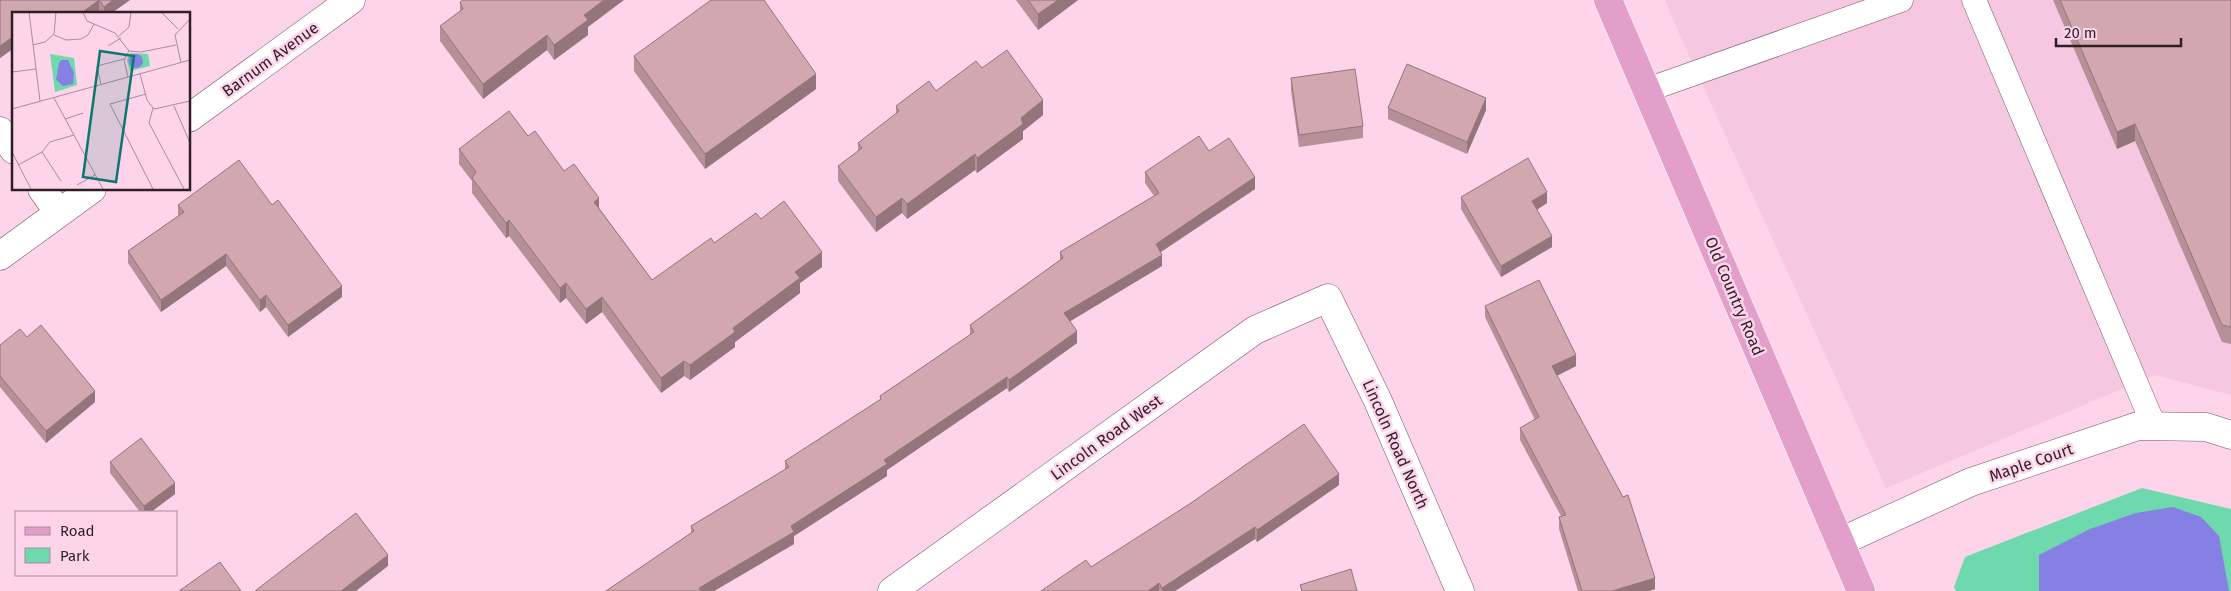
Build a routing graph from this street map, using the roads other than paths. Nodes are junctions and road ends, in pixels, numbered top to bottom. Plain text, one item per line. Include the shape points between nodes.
1 (351, 0) edge
2 (1608, 0) edge
3 (1901, 0) edge
4 (1974, 0) edge
5 (1647, 90) junction
6 (190, 117) edge
7 (0, 131) edge
8 (12, 147) edge
9 (43, 190) edge
10 (91, 190) edge
11 (59, 213) junction
12 (0, 256) edge
13 (1328, 298) joint
14 (2154, 426) junction
15 (2231, 435) edge
16 (1840, 542) junction
17 (892, 591) edge
18 (1460, 591) edge
19 (1861, 591) edge

1 - 6 street, Barnum Avenue
2 - 5 main road, Old Country Road
3 - 5 lane
4 - 14 lane
5 - 16 main road, Old Country Road
7 - 8 street
9 - 11 street
10 - 11 street
11 - 12 street
13 - 17 street, Lincoln Road West via 1254,330
13 - 18 street, Lincoln Road North via 1378,401
14 - 15 street, Maple Court via 2206,427
14 - 16 street, Maple Court via 2138,426 1971,482
16 - 19 main road, Old Country Road

